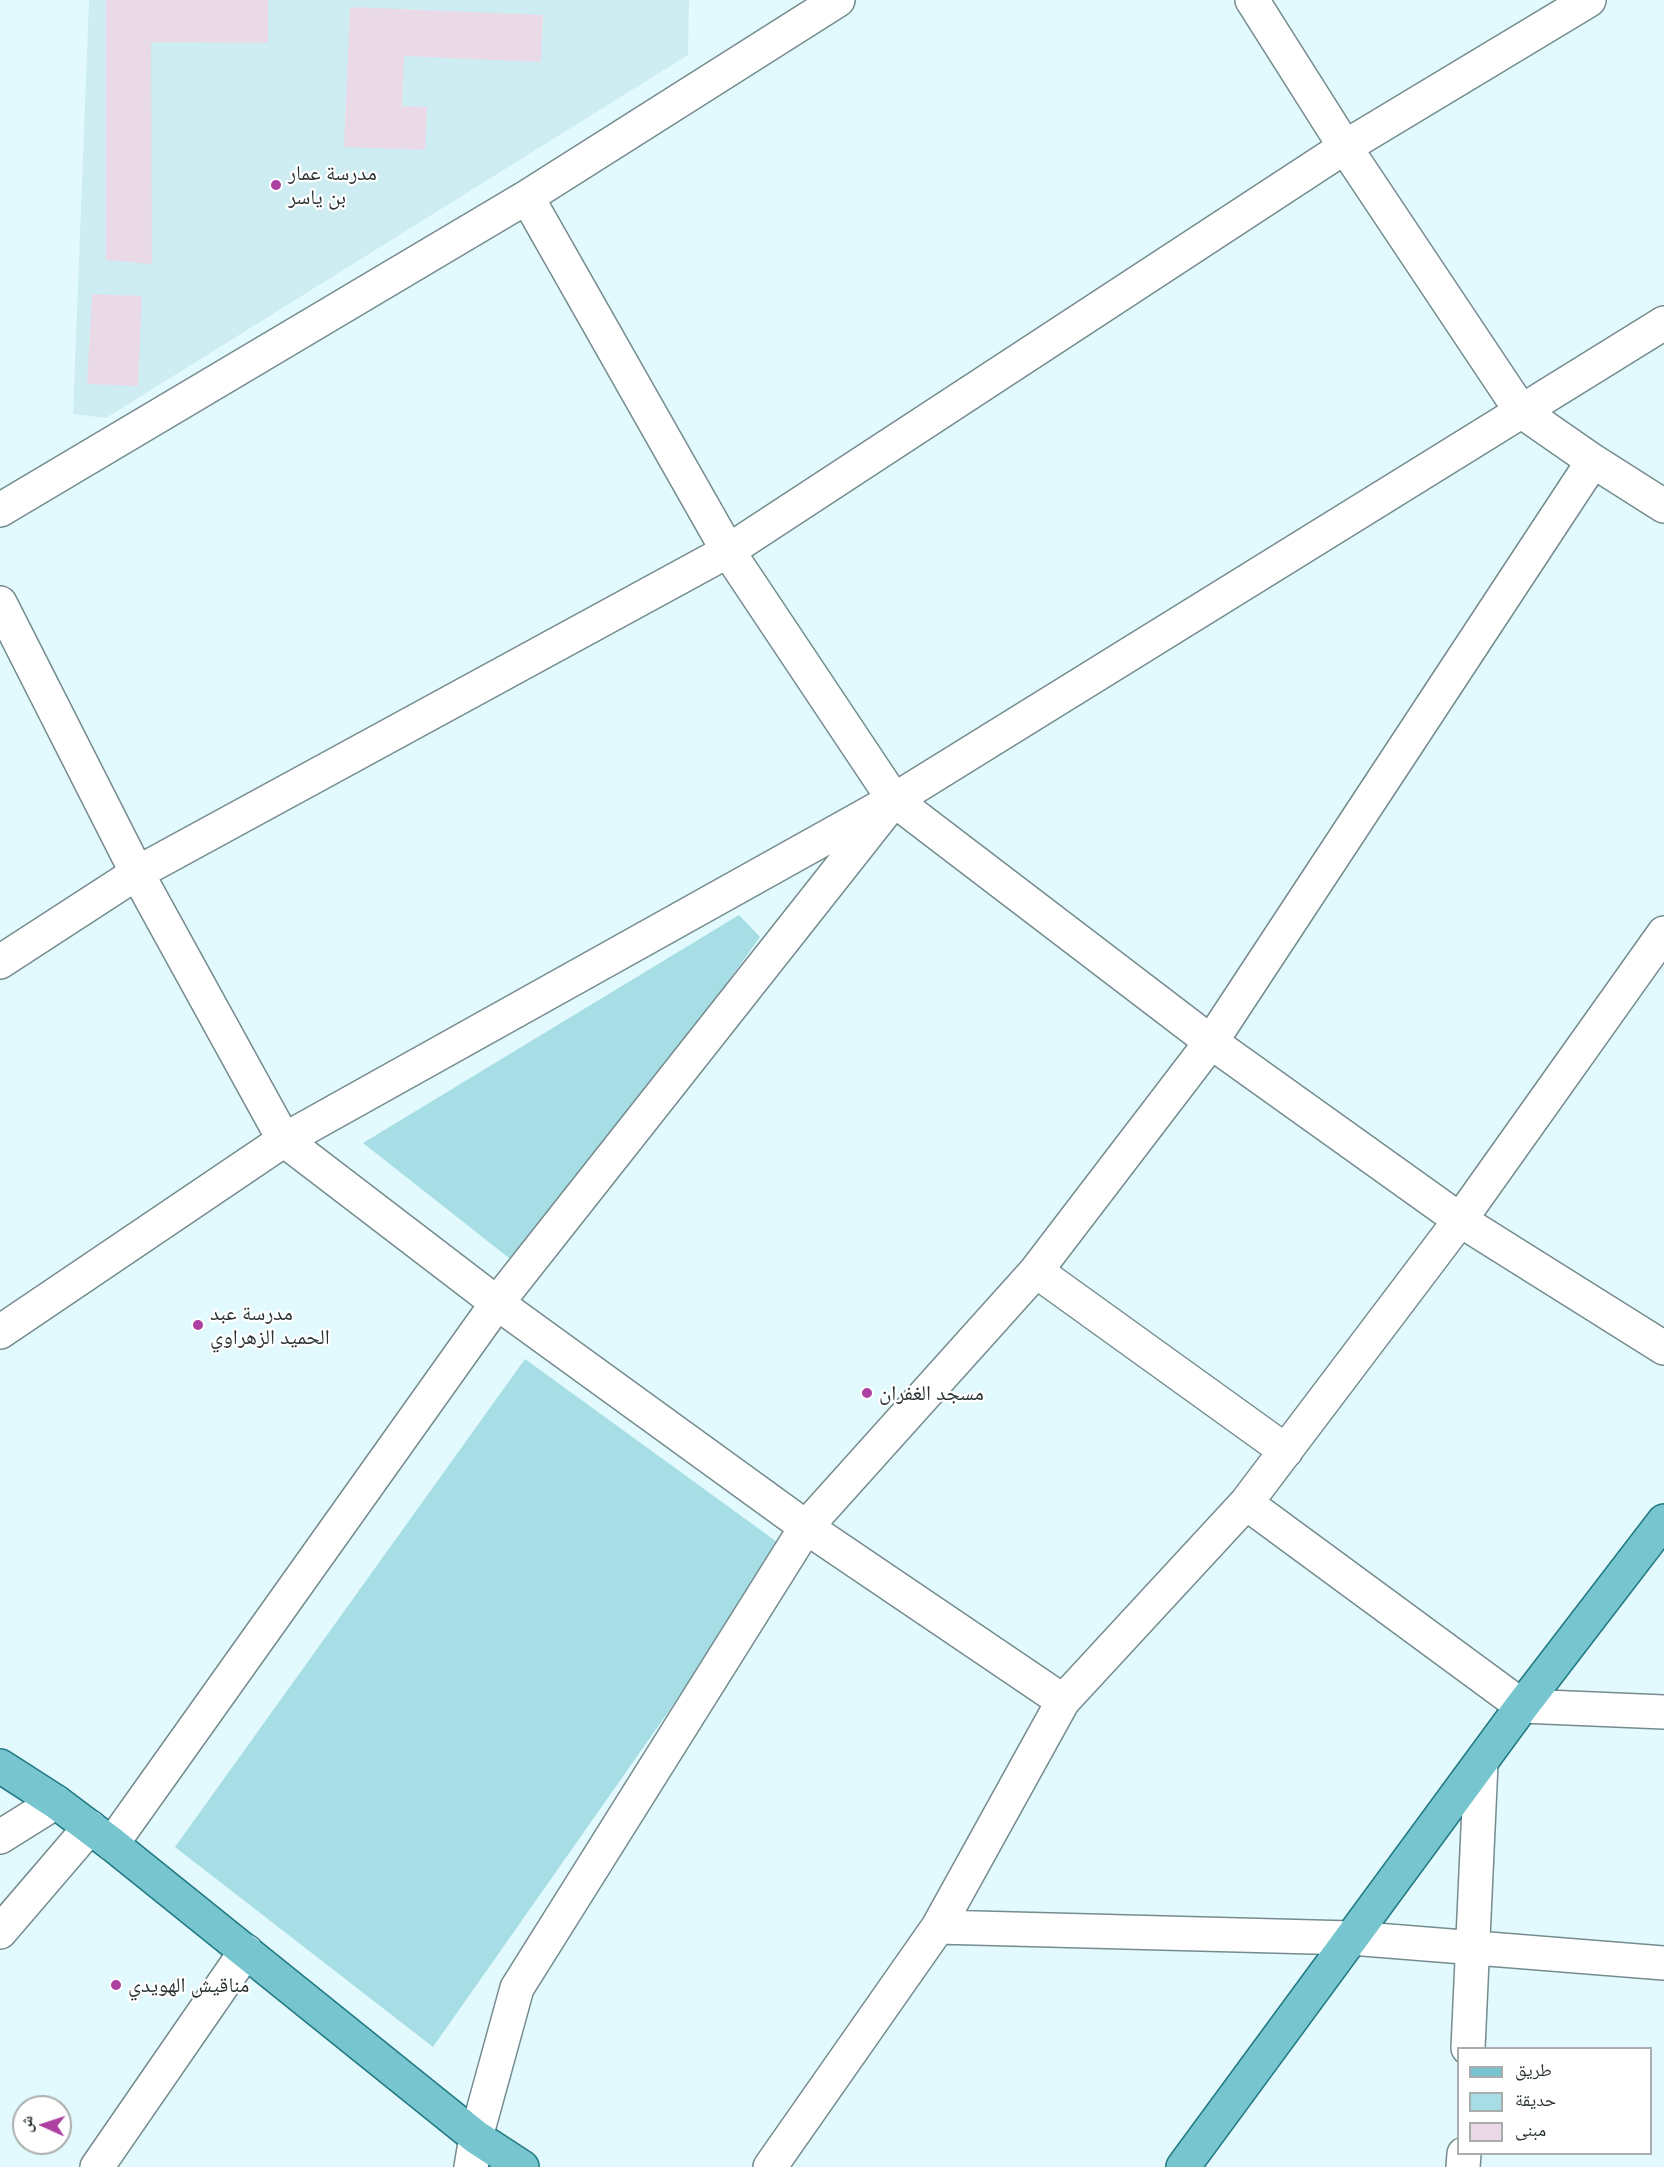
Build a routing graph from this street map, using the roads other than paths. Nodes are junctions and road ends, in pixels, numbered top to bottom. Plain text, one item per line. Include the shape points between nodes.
1 (838, 0) edge
2 (1252, 0) edge
3 (1589, 0) edge
4 (1346, 147) junction
5 (527, 197) junction
6 (1664, 323) edge
7 (1521, 411) junction
8 (1593, 461) junction
9 (1664, 506) edge
10 (0, 510) edge
11 (728, 551) junction
12 (0, 603) edge
13 (894, 800) junction
14 (137, 873) junction
15 (1664, 933) edge
16 (0, 962) edge
17 (1211, 1042) junction
18 (284, 1140) junction
19 (1460, 1220) junction
20 (1036, 1271) junction
21 (497, 1303) junction
22 (0, 1332) edge
23 (1664, 1348) edge
24 (1286, 1451) junction
25 (1246, 1503) junction
26 (1664, 1521) edge
27 (806, 1527) junction
28 (1063, 1701) junction
29 (1522, 1706) junction
30 (1664, 1712) edge
31 (1481, 1763) junction
32 (0, 1766) edge
33 (56, 1802) junction
34 (101, 1836) junction
35 (0, 1837) edge
36 (938, 1927) junction
37 (0, 1932) edge
38 (1351, 1938) junction
39 (1473, 1947) junction
40 (246, 1951) junction
41 (1664, 1963) edge
42 (1468, 2047) edge
43 (473, 2152) edge
44 (98, 2167) edge
45 (522, 2167) edge
46 (770, 2167) edge
47 (1183, 2167) edge

1 - 5 street
2 - 4 street
3 - 4 street
4 - 7 street
4 - 11 street
5 - 10 street
5 - 11 street
6 - 7 street
7 - 8 street
7 - 13 street
8 - 9 street
8 - 17 street
11 - 13 street
11 - 14 street
12 - 14 street
13 - 17 street
13 - 18 street
13 - 21 street
14 - 16 street
14 - 18 street
15 - 19 street
17 - 19 street
17 - 20 street
18 - 21 street
18 - 22 street
19 - 23 street
19 - 24 street
20 - 24 street
20 - 27 street
21 - 27 street
21 - 34 street
24 - 25 street
25 - 28 street
25 - 29 street
26 - 29 main road
27 - 28 street
27 - 43 street via 517,1988
28 - 36 street
29 - 30 street
29 - 31 main road
31 - 38 main road
31 - 39 street
32 - 33 main road
33 - 34 main road
33 - 35 street
34 - 37 street
34 - 40 main road
36 - 38 street
36 - 46 street
38 - 39 street
38 - 47 main road
39 - 41 street
39 - 42 street
40 - 43 main road
40 - 44 street
43 - 45 main road

